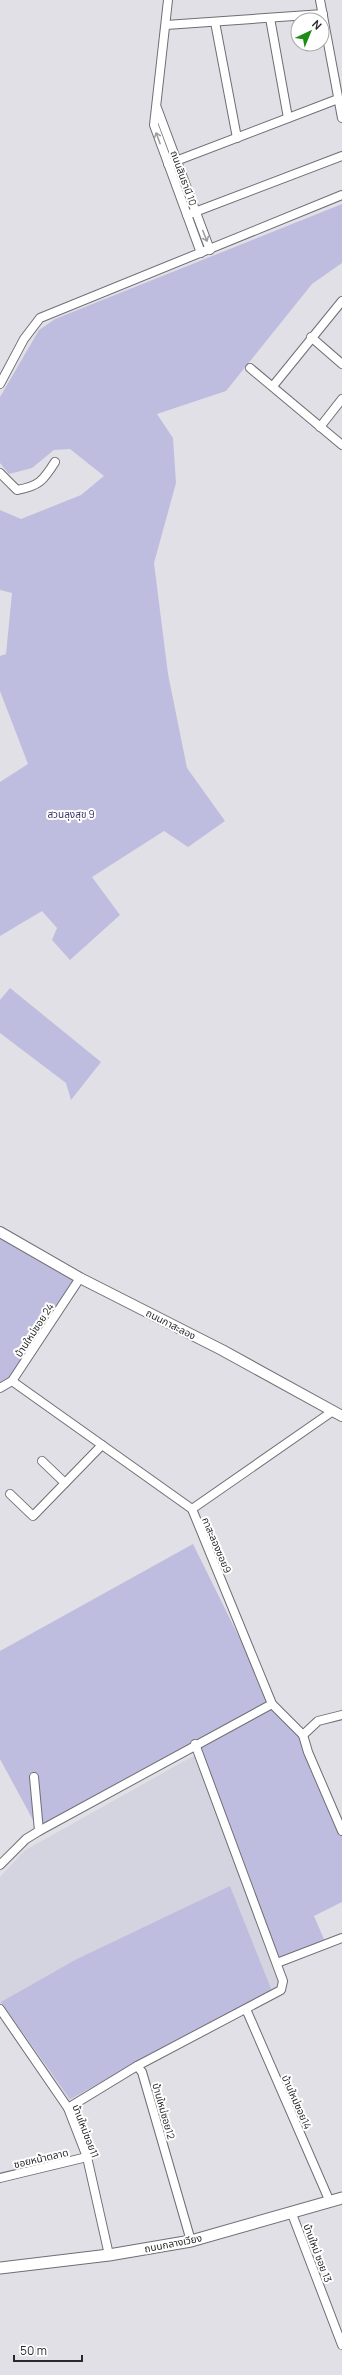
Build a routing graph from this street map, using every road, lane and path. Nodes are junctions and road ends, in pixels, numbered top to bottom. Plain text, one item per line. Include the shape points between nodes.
1 (168, 0) edge
2 (320, 0) edge
3 (323, 12) edge
4 (290, 16) edge
5 (270, 18) junction
6 (215, 22) junction
7 (166, 26) junction
8 (330, 52) edge
9 (338, 99) junction
10 (157, 108) junction
11 (288, 118) junction
12 (342, 118) edge
13 (237, 138) junction
14 (342, 156) edge
15 (177, 161) junction
16 (168, 164) junction
17 (342, 195) edge
18 (196, 212) junction
19 (187, 215) junction
20 (210, 250) junction
21 (201, 253) junction
22 (342, 301) edge
23 (311, 337) junction
24 (342, 364) edge
25 (250, 368) dead end
26 (0, 384) edge
27 (273, 386) junction
28 (342, 399) edge
29 (320, 427) junction
30 (342, 445) edge
31 (55, 462) dead end
32 (0, 473) edge
33 (0, 1232) edge
34 (80, 1278) junction
35 (12, 1381) junction
36 (0, 1388) edge
37 (338, 1413) edge
38 (102, 1445) junction
39 (42, 1461) dead end
40 (65, 1483) junction
41 (10, 1494) dead end
42 (192, 1509) junction
43 (272, 1704) junction
44 (342, 1715) edge
45 (303, 1735) junction
46 (195, 1744) junction
47 (34, 1777) dead end
48 (38, 1831) junction
49 (342, 1831) edge
50 (3, 1862) edge
51 (342, 1938) edge
52 (277, 1963) junction
53 (0, 2009) edge
54 (246, 2010) junction
55 (137, 2066) junction
56 (68, 2108) junction
57 (87, 2157) junction
58 (0, 2178) edge
59 (342, 2198) edge
60 (330, 2202) junction
61 (292, 2214) junction
62 (191, 2241) junction
63 (109, 2255) junction
64 (0, 2268) edge
65 (342, 2345) edge

1 - 7 street, ถนนสินธานี 10
2 - 3 street
4 - 5 street
5 - 6 street
5 - 11 street
6 - 7 street
6 - 13 street
7 - 10 street, ถนนสินธานี 10
8 - 9 street
9 - 11 street
9 - 12 street
10 - 15 street, ถนนสินธานี 10
16 -> 10 street, ถนนสินธานี 10 via 154,125
11 - 13 street
13 - 15 street
14 - 18 street
15 - 16 street
15 - 18 street, ถนนสินธานี 10
16 - 19 street, ถนนสินธานี 10
17 - 20 street
18 - 19 street
18 -> 20 street, ถนนสินธานี 10
19 - 21 street, ถนนสินธานี 10
20 - 21 street
21 - 26 street via 40,318 24,339
22 - 23 street
23 - 24 street
23 - 27 street
25 - 27 street
27 - 29 street
28 - 29 street
29 - 30 street
31 - 32 street via 44,479 34,487 17,490
33 - 34 street, ถนนกาสะลอง
34 - 35 street, บ้านใหม่ซอย 24
34 - 37 street, ถนนกาสะลอง via 222,1350
35 - 36 street, บ้านใหม่ซอย 24
35 - 38 street
37 - 42 street, กาสะลองซอย9
38 - 40 street
38 - 42 street
39 - 40 street
40 - 41 street via 33,1516
42 - 43 street, กาสะลองซอย9
43 - 45 street
43 - 46 street
44 - 45 street via 318,1721
45 - 49 street
46 - 48 street
46 - 52 street
47 - 48 street
48 - 50 street
51 - 52 street
52 - 54 street via 283,1981 281,1990
53 - 56 street, บ้านใหม่ซอย11
54 - 55 street
54 - 60 street, บ้านใหม่ซอย14
55 - 56 street
55 - 62 street, บ้านใหม่ซอย12 via 142,2072
56 - 57 street, บ้านใหม่ซอย11
57 - 58 street, ซอยหน้าตลาด
57 - 63 street, บ้านใหม่ซอย11
59 - 60 main road, ถนนกลางเวียง
60 - 61 main road, ถนนกลางเวียง
61 - 62 main road, ถนนกลางเวียง
61 - 65 street, บ้านใหม่ ซอย 13
62 - 63 main road, ถนนกลางเวียง
63 - 64 main road, ถนนกลางเวียง

